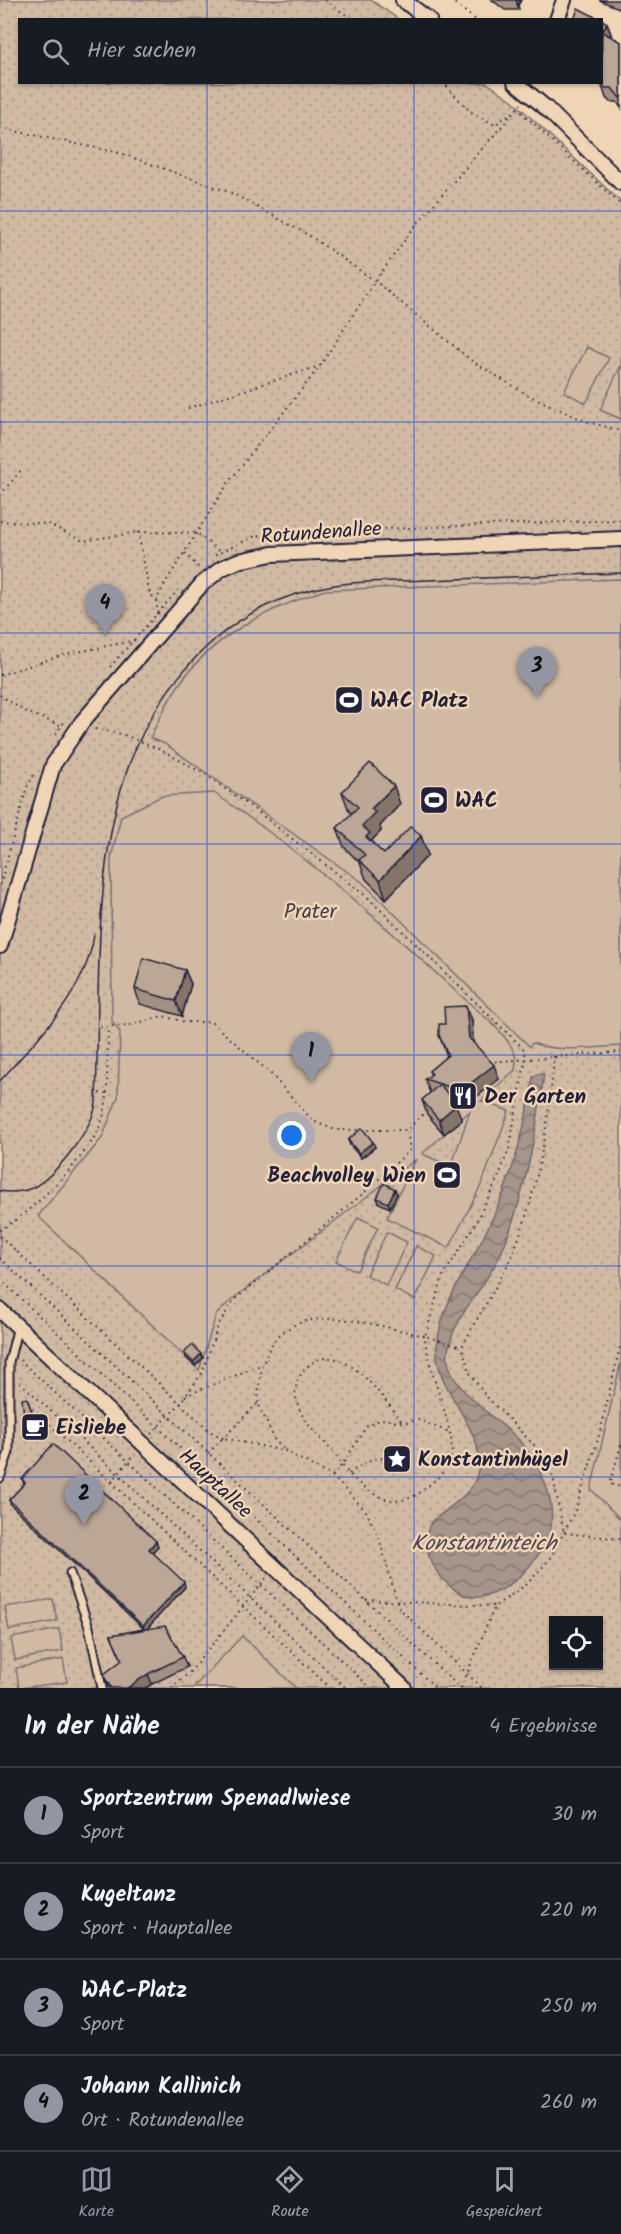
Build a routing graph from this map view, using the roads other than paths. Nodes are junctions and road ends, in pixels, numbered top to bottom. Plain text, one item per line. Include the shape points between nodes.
1 (403, 0) edge
2 (564, 0) edge
3 (426, 18) edge
4 (558, 18) edge
5 (532, 88) edge
6 (621, 183) edge
7 (621, 539) edge
8 (0, 946) edge
9 (0, 1310) edge
10 (18, 1326) junction
11 (0, 1478) edge
12 (70, 1573) dead end
13 (102, 1688) edge
14 (404, 1688) edge

1 - 3 street
2 - 4 street
5 - 6 street
7 - 8 street, Rotundenallee via 272,554 222,568 202,584 151,640 82,722 53,765
9 - 10 street, Hauptallee
10 - 11 lane via 10,1350 9,1452
10 - 14 street, Hauptallee
12 - 13 lane via 89,1627

